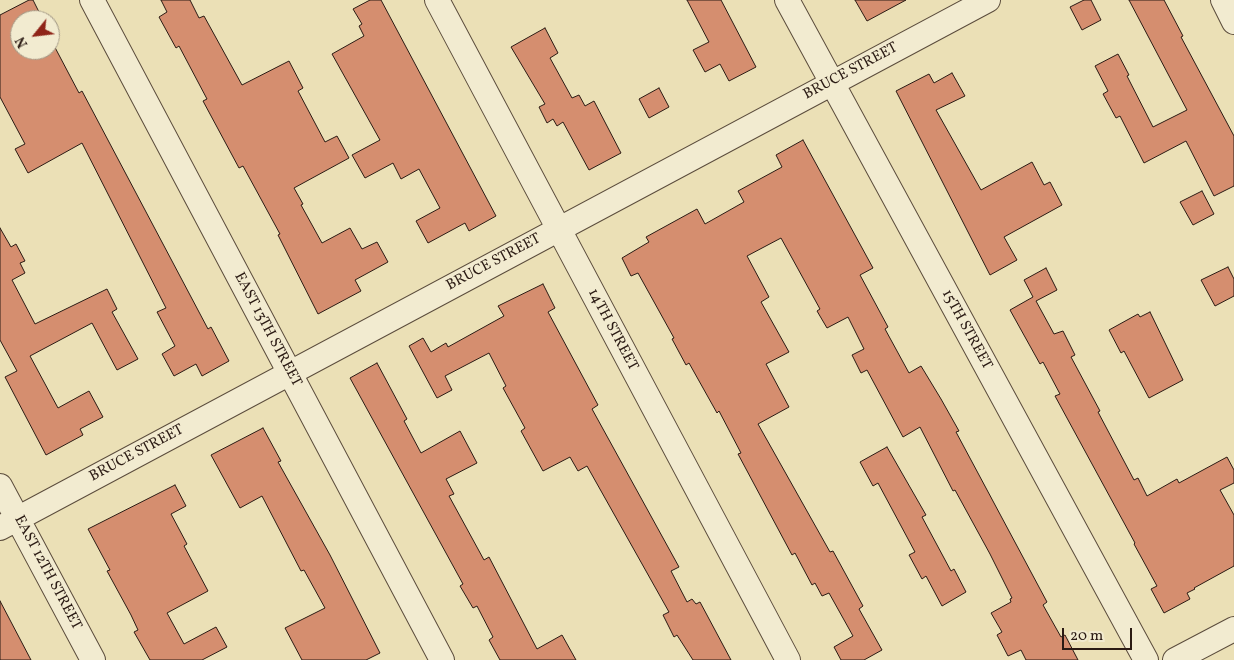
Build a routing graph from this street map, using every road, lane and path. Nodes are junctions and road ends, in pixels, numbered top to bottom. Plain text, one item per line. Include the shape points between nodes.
1 (92, 0) edge
2 (437, 0) edge
3 (787, 0) edge
4 (988, 0) edge
5 (1223, 0) edge
6 (1234, 22) edge
7 (830, 83) junction
8 (558, 229) junction
9 (289, 372) junction
10 (0, 486) edge
11 (8, 523) edge
12 (1234, 629) edge
13 (93, 660) edge
14 (442, 660) edge
15 (788, 660) edge
16 (1146, 660) edge
17 (1175, 660) edge

1 - 9 street, EAST 13TH STREET
2 - 8 street, 14TH STREET
3 - 7 street, 15TH STREET
4 - 7 street, BRUCE STREET
5 - 6 street
7 - 8 street, BRUCE STREET
7 - 16 street, 15TH STREET
8 - 9 street, BRUCE STREET
8 - 15 street, 14TH STREET
9 - 11 street, BRUCE STREET
9 - 14 street, EAST 13TH STREET
10 - 11 street, EAST 12TH STREET
11 - 13 street, EAST 12TH STREET
12 - 17 street

